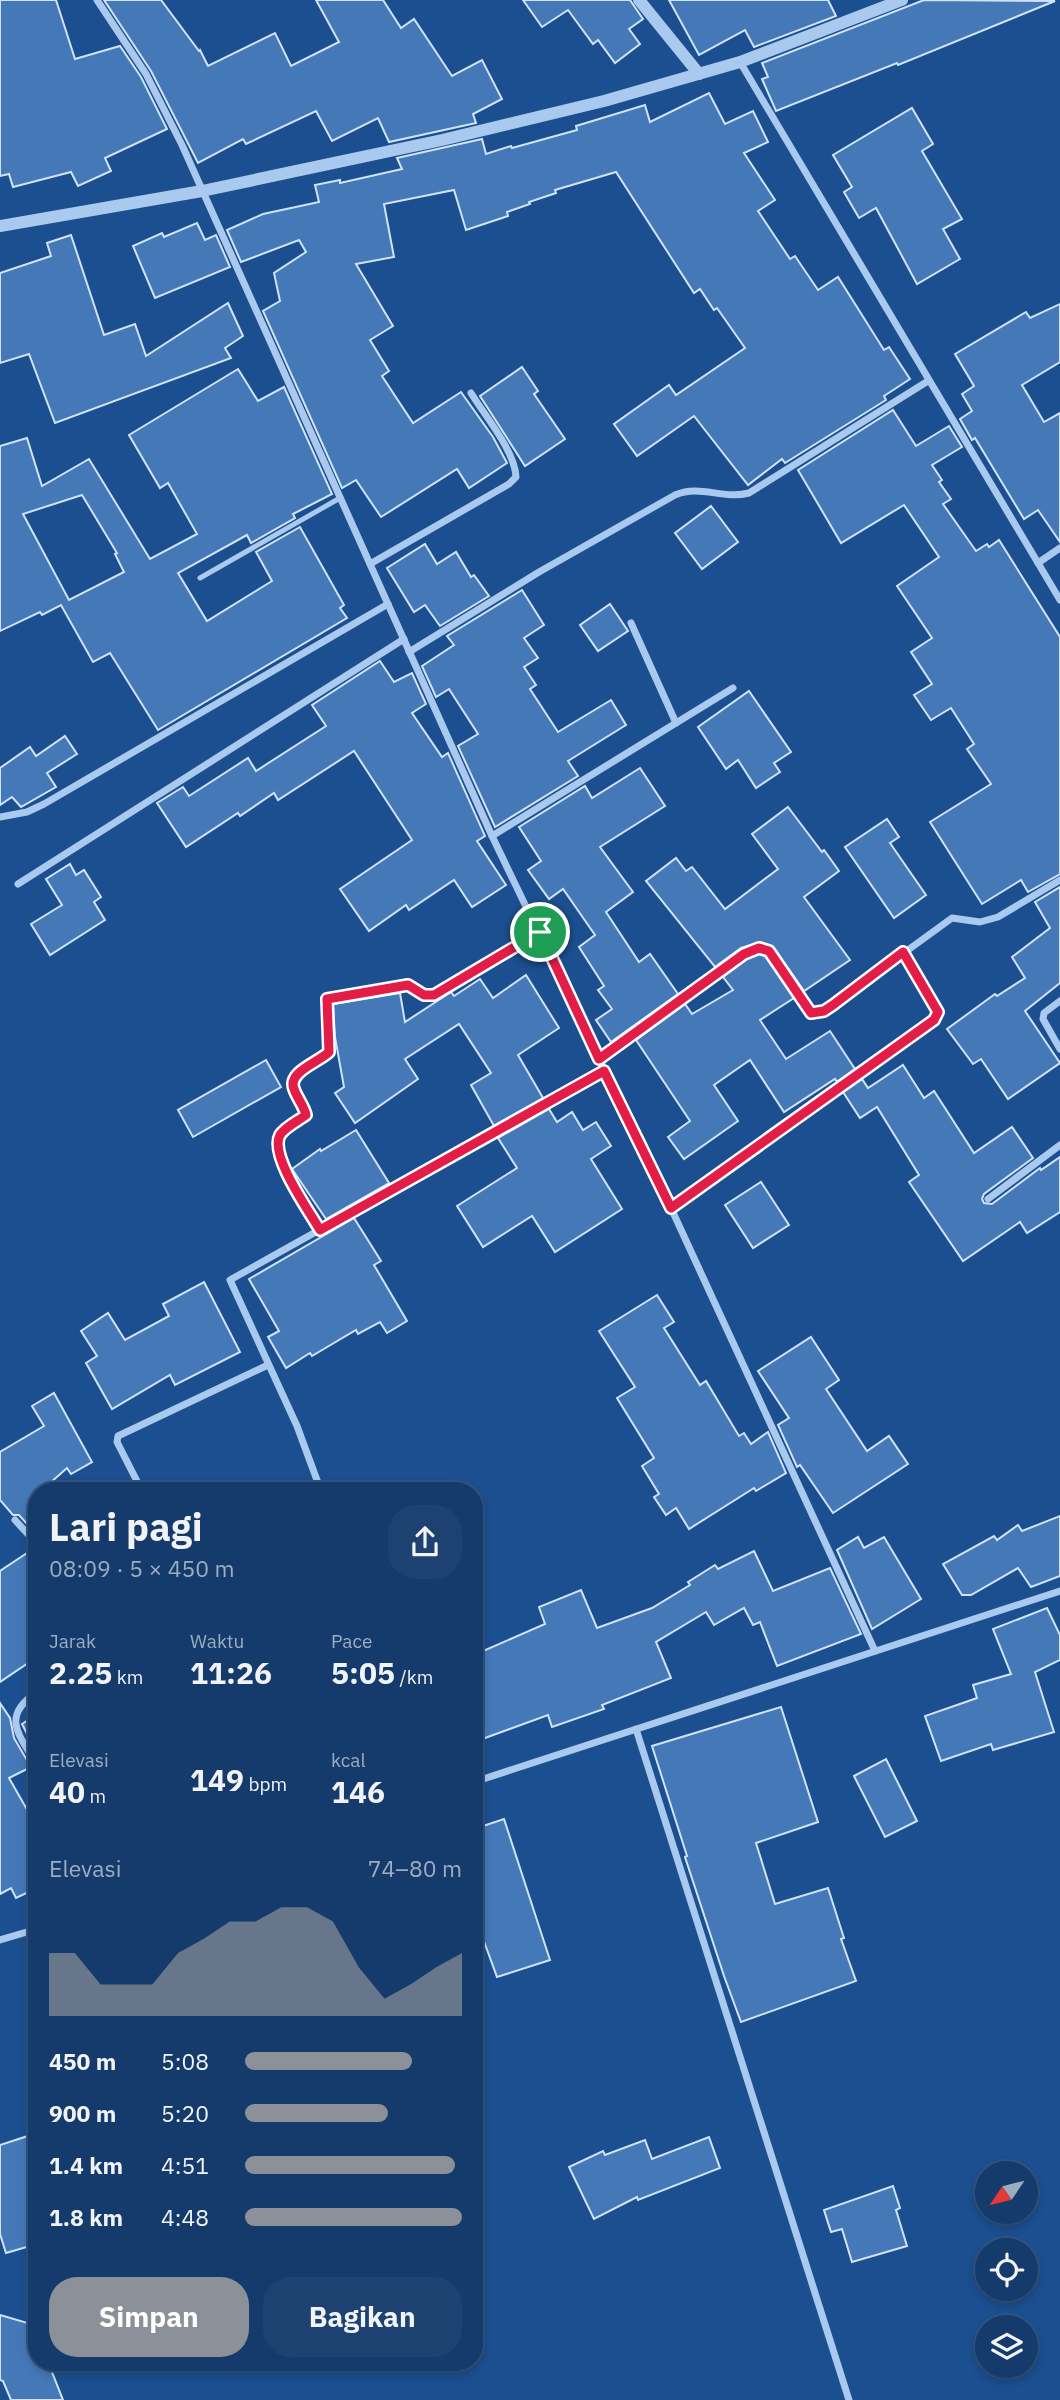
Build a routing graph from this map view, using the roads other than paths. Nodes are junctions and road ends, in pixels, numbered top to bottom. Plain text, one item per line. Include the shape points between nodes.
1 (97, 0) edge
2 (639, 0) edge
3 (902, 0) edge
4 (740, 62) junction
5 (699, 74) junction
6 (202, 191) junction
7 (0, 226) edge
8 (928, 381) junction
9 (471, 393) dead end
10 (340, 498) junction
11 (1060, 548) edge
12 (1038, 564) junction
13 (370, 565) junction
14 (200, 578) dead end
15 (1060, 600) edge
16 (388, 604) junction
17 (631, 623) dead end
18 (404, 639) junction
19 (409, 652) junction
20 (733, 688) dead end
21 (676, 723) junction
22 (0, 817) edge
23 (492, 836) junction
24 (1060, 880) edge
25 (18, 884) dead end
26 (540, 932) junction
27 (903, 952) junction
28 (1060, 1001) edge
29 (1060, 1049) edge
30 (599, 1059) junction
31 (604, 1071) junction
32 (1060, 1146) edge
33 (988, 1199) dead end
34 (671, 1208) junction
35 (320, 1230) junction
36 (268, 1365) junction
37 (137, 1482) edge
38 (318, 1482) edge
39 (15, 1520) dead end
40 (28, 1534) edge
41 (1060, 1591) edge
42 (875, 1651) junction
43 (28, 1699) edge
44 (636, 1729) junction
45 (28, 1750) edge
46 (483, 1779) edge
47 (28, 1931) edge
48 (0, 1940) edge
49 (849, 2400) edge

1 - 6 street via 146,74
2 - 5 street
3 - 4 street
4 - 5 street
4 - 8 street
5 - 6 street via 456,137
6 - 7 street
6 - 10 street
8 - 12 street
8 - 19 street via 750,493 734,496 695,490 675,495
9 - 13 street via 509,454 516,477
10 - 13 street
10 - 14 lane
11 - 12 street
12 - 15 street
13 - 16 street
16 - 18 street
16 - 22 street via 44,804
17 - 21 street
18 - 19 street
18 - 25 street
19 - 23 street
20 - 21 street
21 - 23 street
23 - 26 street
24 - 27 street via 998,917 980,922 952,918
26 - 30 street
26 - 35 street via 434,995 424,995 408,985 327,999 329,1052 294,1079 306,1115 281,1133 277,1146 283,1166
27 - 30 street via 824,1011 811,1013 769,951 759,948 744,954
27 - 34 street via 935,1003 938,1012 934,1020
28 - 29 street via 1043,1018
30 - 31 street
31 - 34 street
31 - 35 street
32 - 33 street
34 - 42 street
35 - 36 street via 230,1280
36 - 37 street via 118,1436
36 - 38 street via 298,1426
39 - 40 street
41 - 42 street
42 - 44 street
43 - 45 street via 19,1706 15,1721
44 - 46 street
44 - 49 street
47 - 48 street

